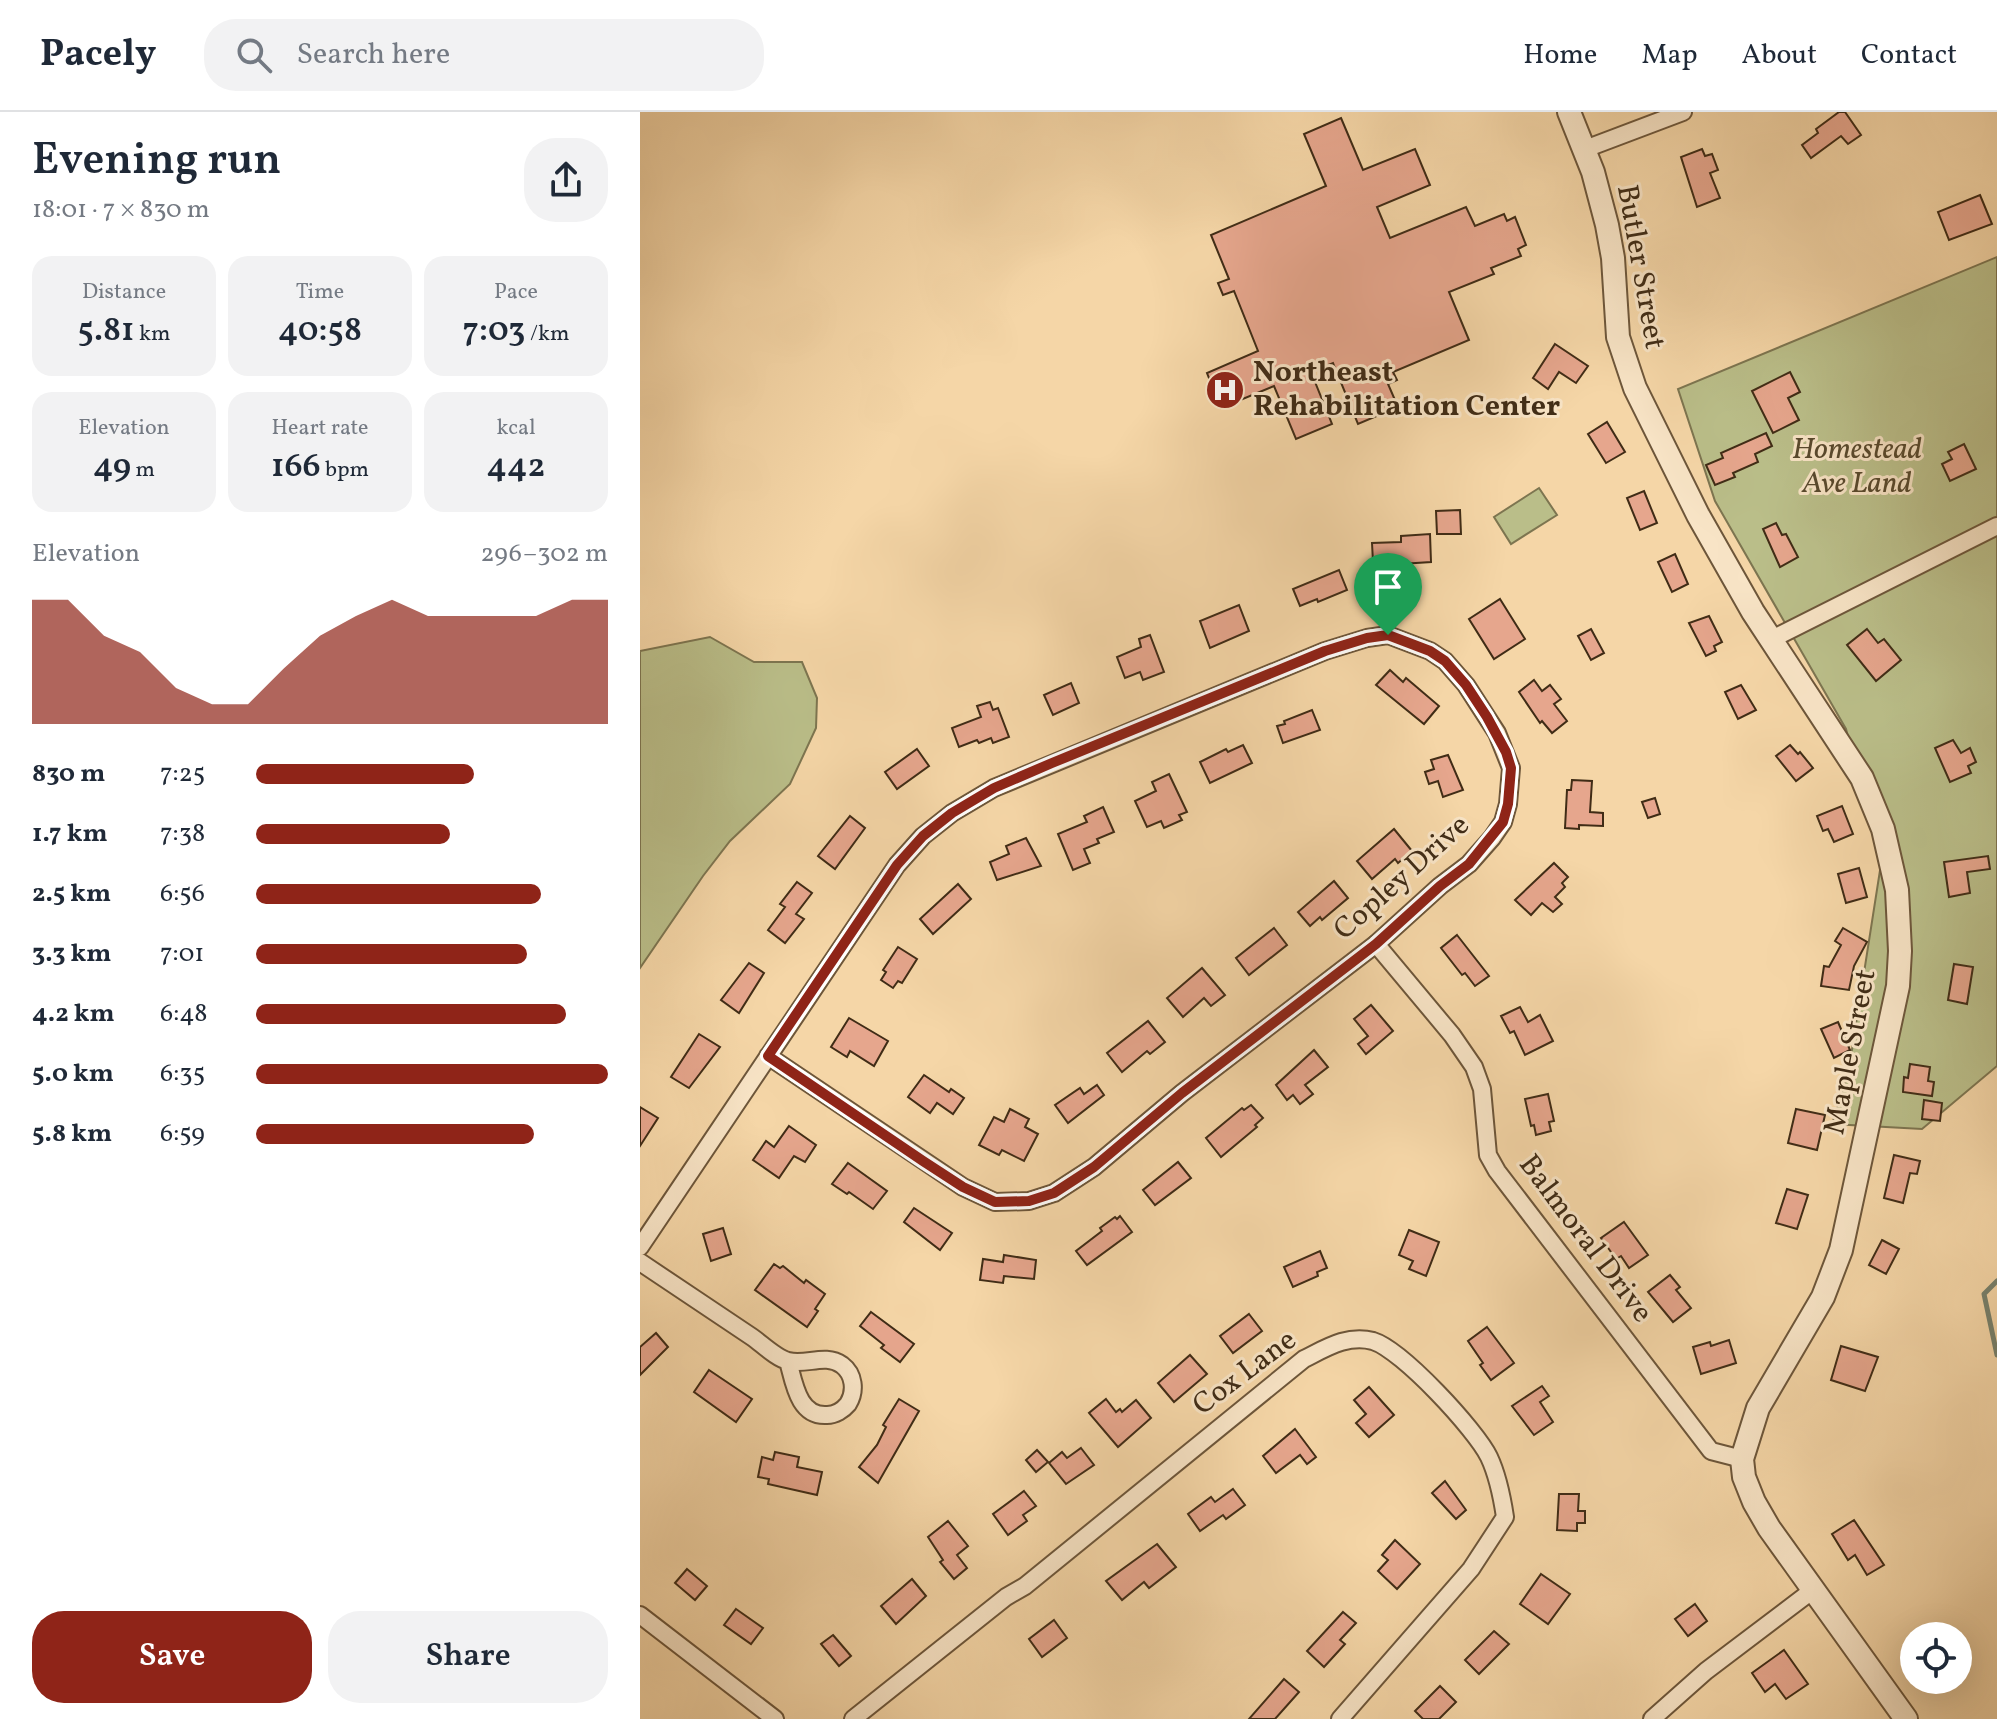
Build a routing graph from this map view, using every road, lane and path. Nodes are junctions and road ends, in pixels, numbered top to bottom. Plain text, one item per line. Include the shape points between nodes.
1 (1569, 112) edge
2 (1683, 112) edge
3 (1585, 149) junction
4 (1635, 388) joint
5 (1997, 526) edge
6 (1770, 640) junction
7 (1376, 944) junction
8 (768, 1056) junction
9 (640, 1247) edge
10 (640, 1262) edge
11 (788, 1361) dead end
12 (1742, 1459) junction
13 (1813, 1590) junction
14 (640, 1615) edge
15 (775, 1719) edge
16 (853, 1719) edge
17 (1340, 1719) edge
18 (1652, 1719) edge
19 (1906, 1719) edge

1 - 3 street, Butler Street
2 - 3 street
3 - 4 street, Butler Street via 1613,258 1618,337
4 - 6 street, Maple Street via 1698,515
5 - 6 street
6 - 12 street, Maple Street via 1849,756 1874,804 1897,890 1900,951 1898,986 1834,1273 1758,1408
7 - 8 street, Copley Drive via 1094,1167 1054,1193 1029,1201 995,1202 963,1187
7 - 8 street, Copley Drive via 1481,853 1503,822 1511,768 1497,733 1455,673 1430,651 1388,635 1325,651 994,788 952,813 897,865
7 - 12 street, Balmoral Drive via 1474,1067 1482,1089 1488,1155 1497,1171 1711,1451
8 - 9 street, Copley Drive
10 - 11 street
12 - 13 street via 1754,1502
13 - 18 street
13 - 19 street
14 - 15 street
16 - 17 street, Cox Lane via 1304,1359 1342,1340 1371,1340 1390,1349 1432,1388 1481,1443 1505,1517 1471,1569

